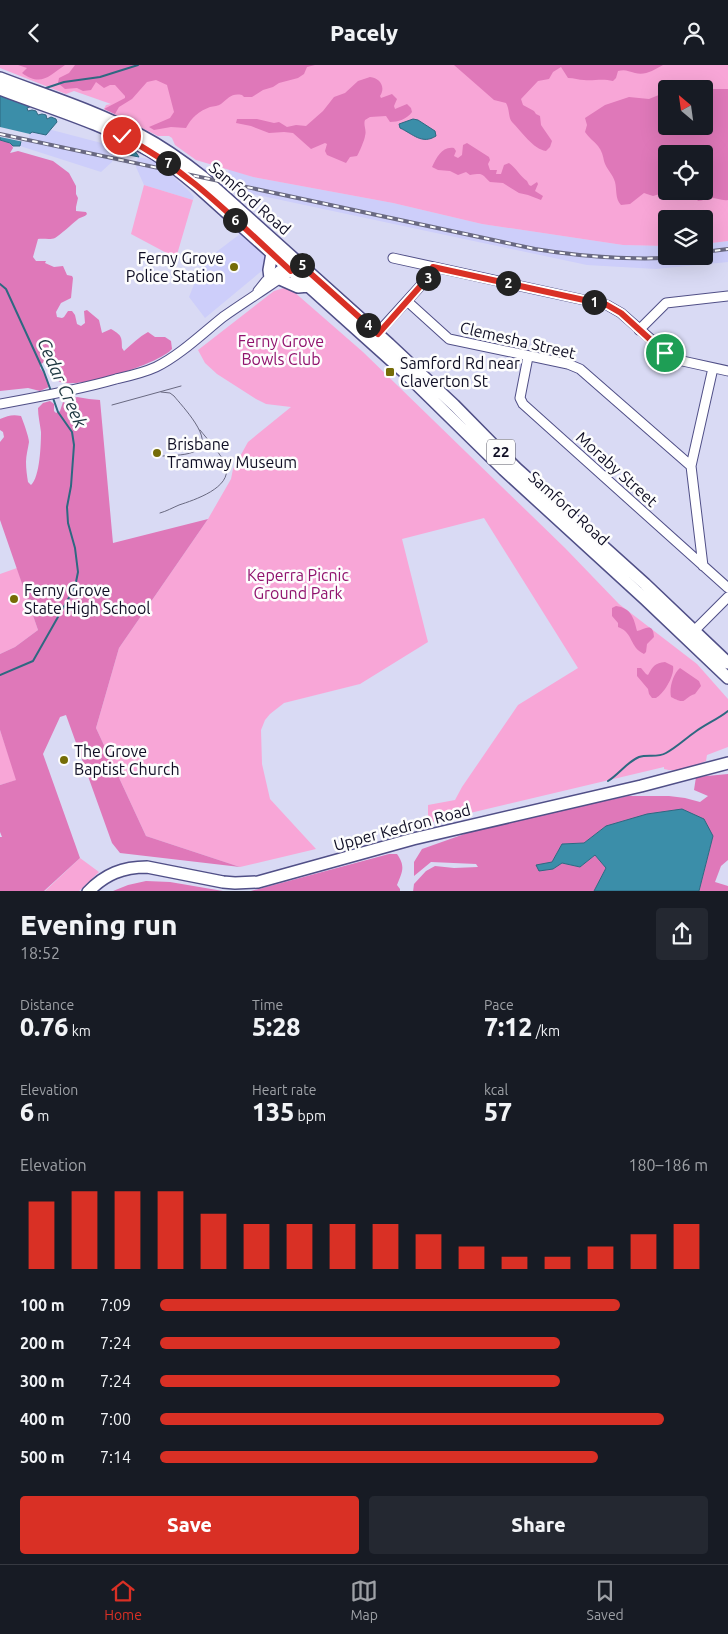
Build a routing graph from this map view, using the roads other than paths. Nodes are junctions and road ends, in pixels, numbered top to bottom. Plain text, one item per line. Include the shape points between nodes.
1 (0, 78) edge
2 (5, 91) edge
3 (272, 253) junction
4 (393, 258) dead end
5 (293, 265) junction
6 (433, 267) junction
7 (275, 278) junction
8 (309, 286) junction
9 (728, 296) edge
10 (407, 301) junction
11 (639, 330) junction
12 (374, 338) junction
13 (528, 357) junction
14 (713, 368) junction
15 (728, 371) edge
16 (0, 404) edge
17 (691, 466) junction
18 (703, 566) junction
19 (728, 588) edge
20 (728, 597) edge
21 (690, 635) junction
22 (728, 663) edge
23 (728, 678) edge
24 (728, 763) edge
25 (88, 891) edge

1 - 5 main road, Samford Road / 22 via 113,121 166,150 204,178
2 - 3 main road, Samford Road / 22 via 114,133 161,158
3 - 5 main road, Samford Road / 22
3 - 7 main road via 269,270
4 - 6 street
5 - 7 street
5 - 8 main road, Samford Road / 22
5 - 12 main road, Samford Road / 22
6 - 10 street via 427,279
6 - 11 street via 607,305
7 - 8 main road via 298,287
7 - 16 street via 157,366 73,390
8 - 12 main road, Samford Road / 22
9 - 11 street via 666,303
10 - 12 street
10 - 13 street, Clemesha Street via 449,339
11 - 14 street via 670,356
12 - 21 main road, Samford Road / 22 via 454,405
13 - 17 street, Clemesha Street via 580,369
13 - 18 street, Moraby Street via 520,398 522,404
14 - 15 street
14 - 17 street
17 - 18 street
18 - 19 street, Moraby Street
20 - 21 street
21 - 22 main road, Samford Road / 22
21 - 23 main road, Samford Road / 22
24 - 25 main road, Upper Kedron Road via 413,839 270,879 235,883 138,867 111,874

